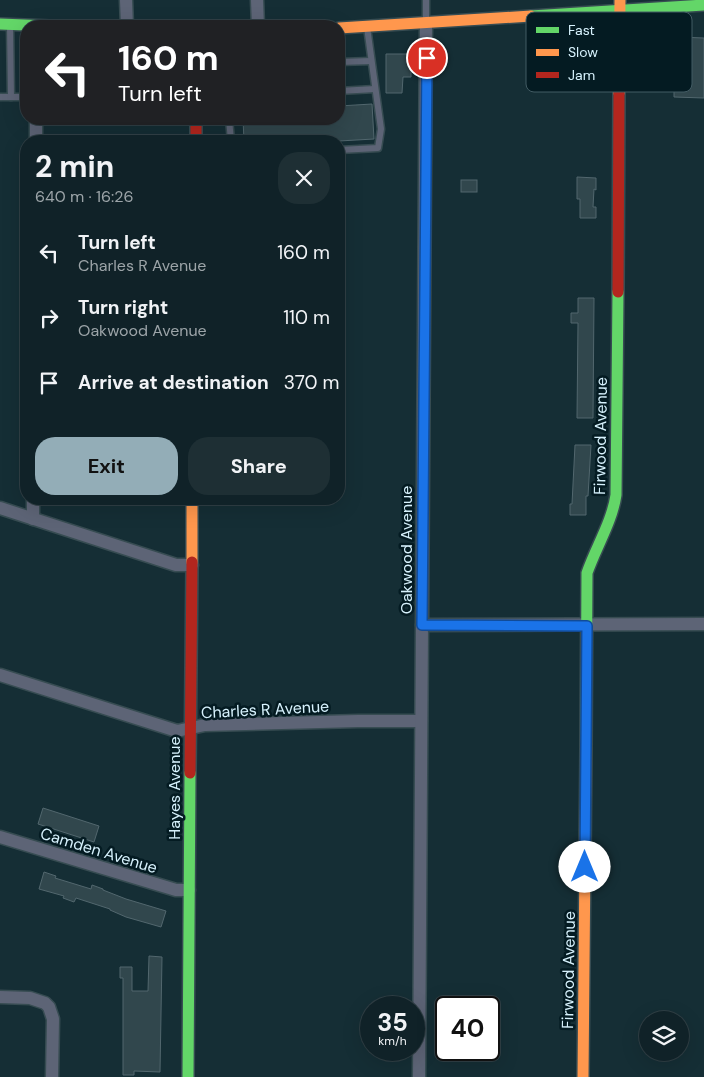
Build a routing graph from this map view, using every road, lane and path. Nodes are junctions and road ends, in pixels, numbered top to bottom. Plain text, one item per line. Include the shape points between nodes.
1 (126, 0) edge
2 (257, 0) edge
3 (426, 0) edge
4 (620, 5) edge
5 (704, 5) edge
6 (545, 12) edge
7 (526, 14) edge
8 (127, 20) edge
9 (258, 20) edge
10 (426, 23) junction
11 (5, 24) edge
12 (20, 25) edge
13 (367, 26) junction
14 (345, 28) edge
15 (370, 61) junction
16 (345, 62) edge
17 (375, 89) junction
18 (345, 91) edge
19 (619, 92) edge
20 (0, 97) edge
21 (11, 97) junction
22 (20, 97) edge
23 (345, 150) edge
24 (34, 505) edge
25 (192, 505) edge
26 (0, 508) edge
27 (33, 519) junction
28 (192, 565) junction
29 (704, 624) edge
30 (422, 625) junction
31 (587, 626) junction
32 (0, 675) edge
33 (421, 721) junction
34 (191, 729) junction
35 (0, 837) edge
36 (190, 890) junction
37 (0, 997) edge
38 (52, 1077) edge
39 (188, 1077) edge
40 (419, 1077) edge
41 (583, 1077) edge

1 - 8 street
2 - 9 street
3 - 10 lane
4 - 5 street
4 - 6 street
7 - 10 street
10 - 13 street
10 - 30 street, Oakwood Avenue
11 - 12 street
11 - 21 lane
13 - 14 street
13 - 15 lane
15 - 16 lane
15 - 17 lane
17 - 18 lane
17 - 23 lane via 381,129 378,148
19 - 31 street, Firwood Avenue via 616,495 614,510 587,573
20 - 21 lane
21 - 22 lane
24 - 27 street
25 - 28 street, Hayes Avenue
26 - 27 street
27 - 28 street via 176,565
28 - 34 street, Hayes Avenue
29 - 31 street
30 - 31 street
30 - 33 street, Oakwood Avenue
31 - 41 street, Firwood Avenue
32 - 34 street, Charles R Avenue via 177,731
33 - 34 street, Charles R Avenue via 263,723
33 - 40 street, Oakwood Avenue
34 - 36 street, Hayes Avenue
35 - 36 street, Camden Avenue via 176,890
36 - 39 street, Hayes Avenue
37 - 38 street via 30,998 49,1007 53,1019

